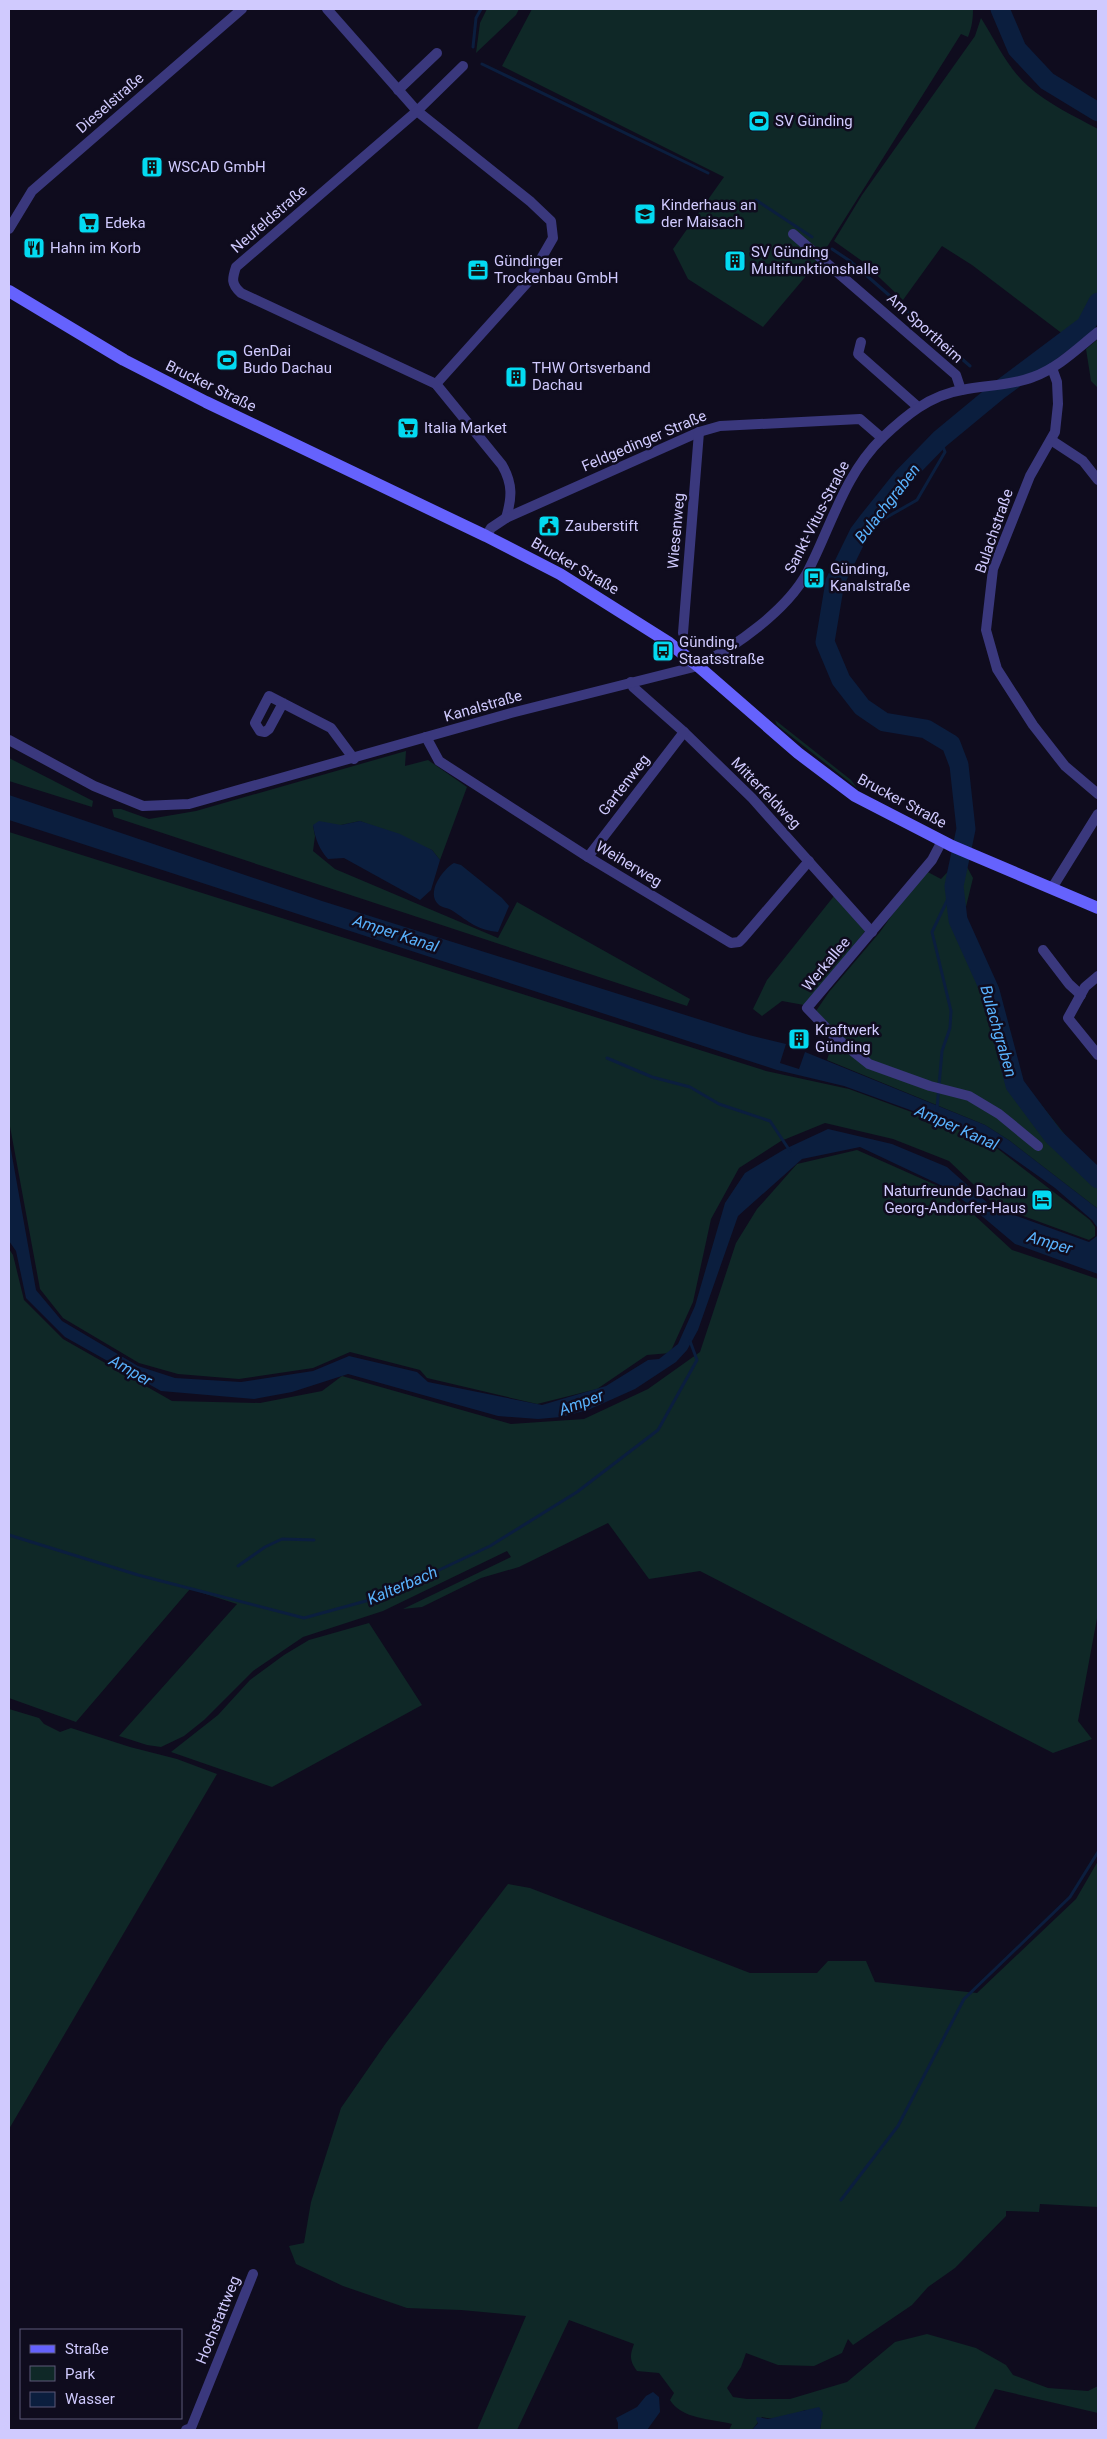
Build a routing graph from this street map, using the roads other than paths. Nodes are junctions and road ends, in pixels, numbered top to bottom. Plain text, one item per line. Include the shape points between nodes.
1 (242, 9) edge
2 (327, 9) edge
3 (437, 53) dead end
4 (463, 66) dead end
5 (398, 90) junction
6 (417, 111) junction
7 (9, 229) edge
8 (793, 234) dead end
9 (9, 291) edge
10 (1098, 332) edge
11 (861, 342) dead end
12 (1052, 368) junction
13 (436, 384) junction
14 (961, 390) junction
15 (918, 406) junction
16 (699, 432) junction
17 (882, 438) junction
18 (1051, 440) junction
19 (1098, 480) edge
20 (506, 518) junction
21 (486, 536) junction
22 (683, 633) dead end
23 (698, 666) junction
24 (631, 682) junction
25 (283, 703) dead end
26 (684, 732) junction
27 (426, 737) junction
28 (9, 740) edge
29 (354, 759) junction
30 (1098, 794) edge
31 (1098, 814) edge
32 (947, 843) junction
33 (588, 857) junction
34 (809, 861) junction
35 (1052, 888) junction
36 (1098, 908) edge
37 (872, 932) junction
38 (1043, 950) dead end
39 (1098, 976) edge
40 (1081, 994) junction
41 (1098, 1055) edge
42 (1038, 1146) dead end
43 (253, 2274) dead end
44 (186, 2430) edge

1 - 7 street, Dieselstraße via 32,191
2 - 5 street
3 - 5 street
4 - 6 street
5 - 6 street
6 - 13 street via 531,202 550,221 553,238 527,283
6 - 13 street, Neufeldstraße via 236,267 232,280 242,293
8 - 14 street, Am Sportheim via 956,375
9 - 21 main road, Brucker Straße via 124,360
10 - 12 street, Sankt-Vitus-Straße
11 - 15 street via 858,354
12 - 14 street, Sankt-Vitus-Straße via 1018,382
12 - 18 street, Bulachstraße via 1057,382 1058,404
13 - 20 street, Neufeldstraße via 502,465 512,499
14 - 15 street, Sankt-Vitus-Straße
15 - 17 street, Sankt-Vitus-Straße
16 - 17 street, Feldgedinger Straße via 720,426 860,419
16 - 20 street, Feldgedinger Straße
16 - 22 street, Wiesenweg
17 - 23 street, Sankt-Vitus-Straße via 858,466 797,589 750,631
18 - 19 street via 1083,461
18 - 30 street, Bulachstraße via 1030,476 993,569 986,630 997,670 1033,725 1065,766
20 - 21 street, Feldgedinger Straße via 491,528
21 - 23 main road, Brucker Straße via 576,584 644,626
23 - 24 street, Kanalstraße
23 - 32 main road, Brucker Straße via 826,775 890,816
24 - 26 street, Mitterfeldweg via 633,688
24 - 27 street, Kanalstraße
25 - 29 street via 331,728
26 - 33 street, Gartenweg
26 - 34 street, Mitterfeldweg via 752,798
27 - 29 street, Kanalstraße
27 - 33 street, Weiherweg via 439,761
28 - 29 street, Kanalstraße via 94,786 143,806 189,804
31 - 35 street
32 - 35 main road, Brucker Straße
32 - 37 street, Werkallee
33 - 34 street, Weiherweg via 731,943 743,938
34 - 37 street, Mitterfeldweg
35 - 36 main road, Brucker Straße
37 - 42 street, Werkallee via 807,1008 835,1037 869,1064 969,1096 999,1114
38 - 40 street via 1069,984
39 - 40 street
40 - 41 street via 1068,1018
43 - 44 street, Hochstattweg via 191,2428

